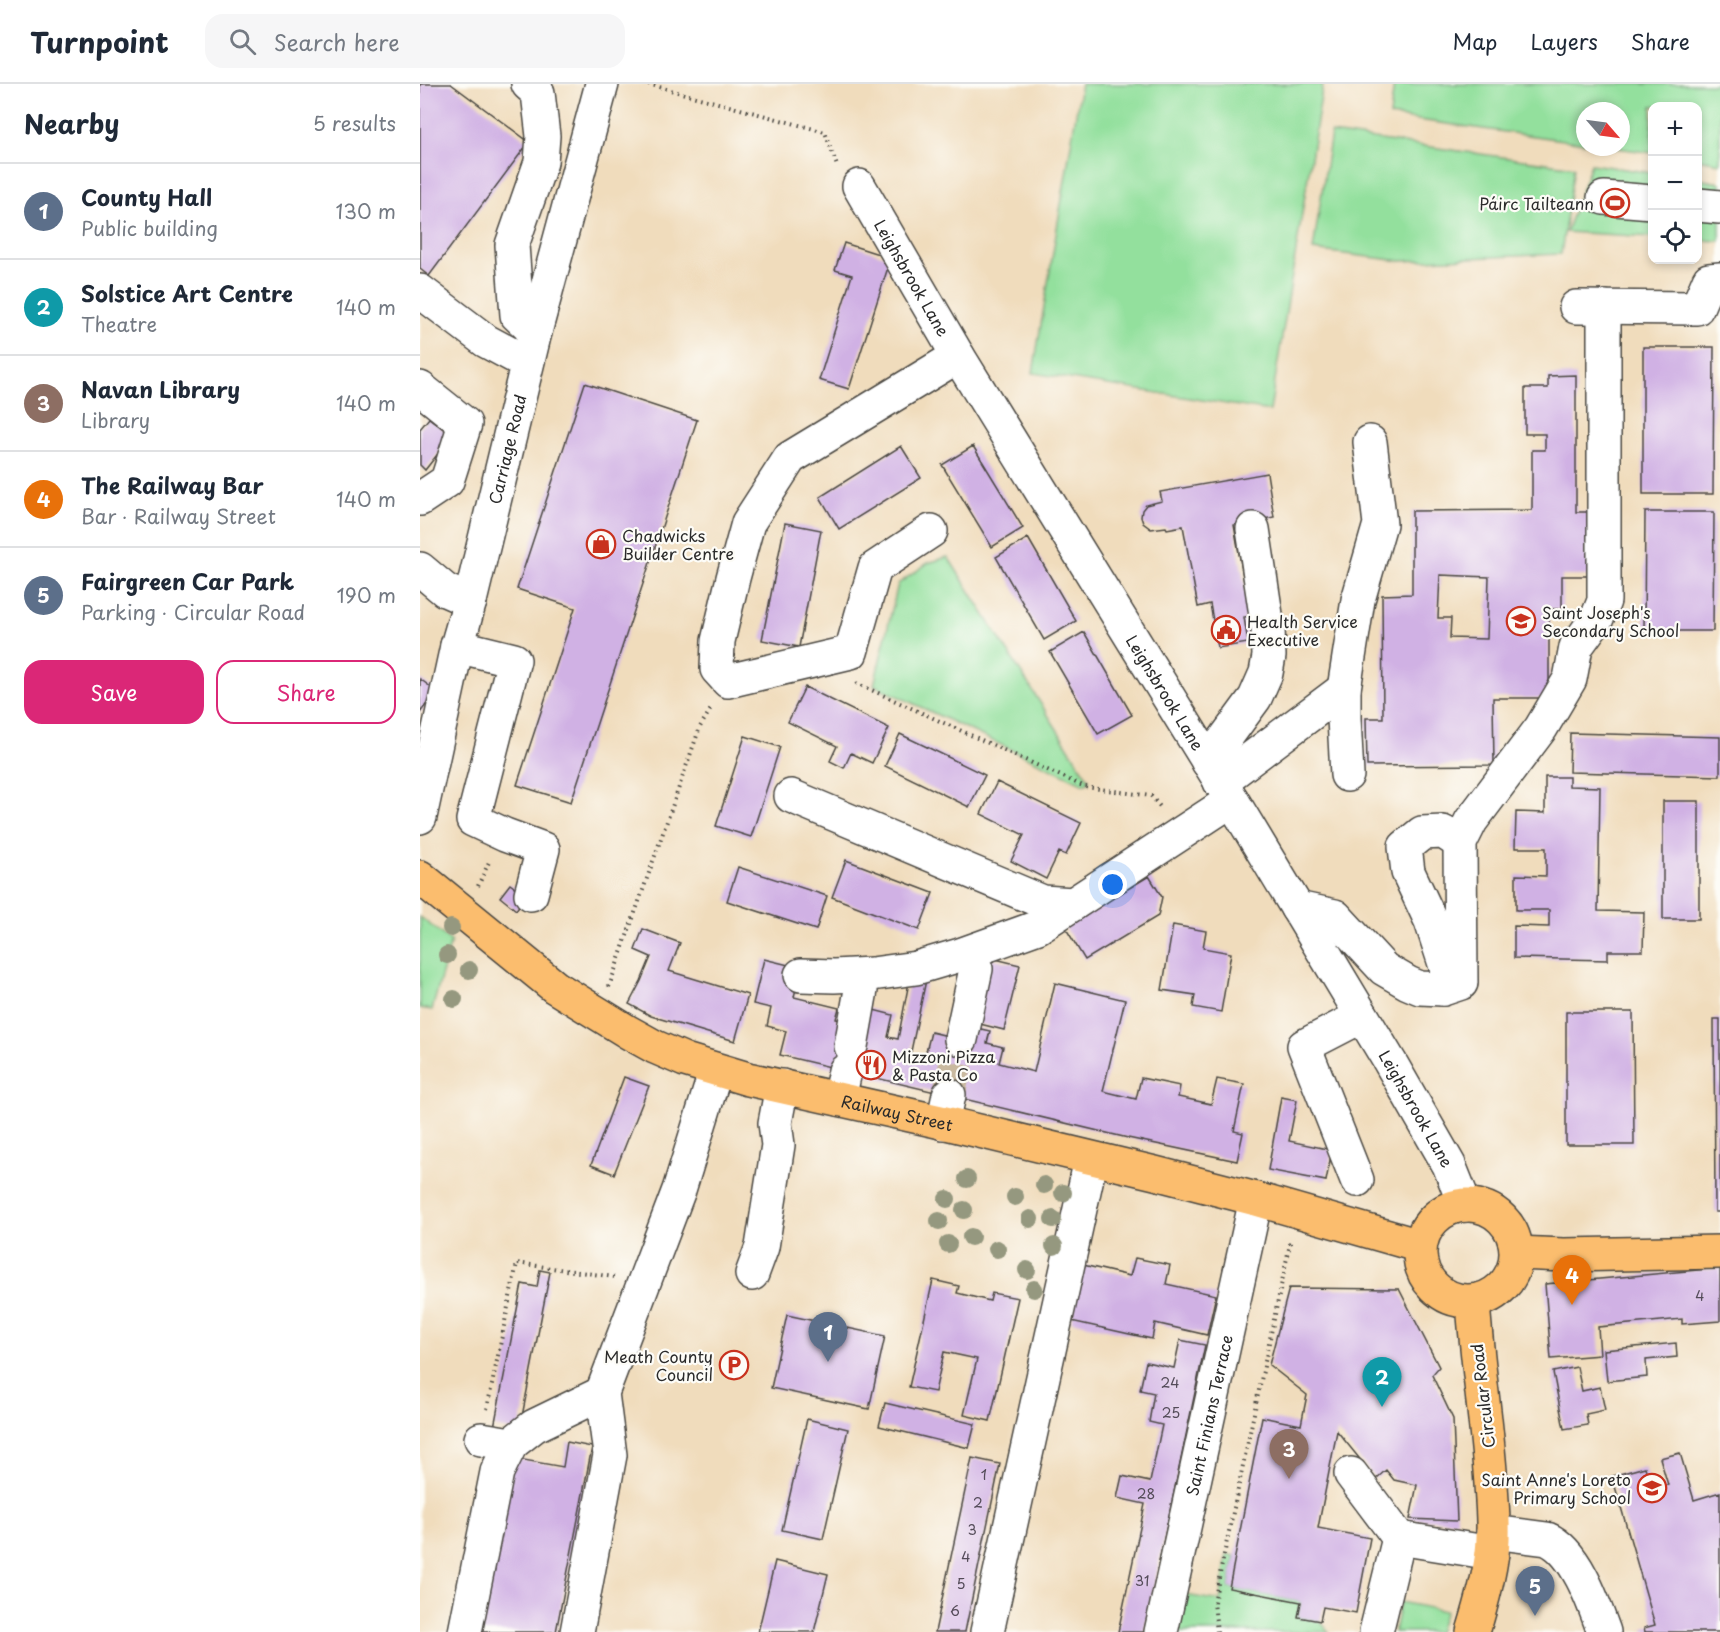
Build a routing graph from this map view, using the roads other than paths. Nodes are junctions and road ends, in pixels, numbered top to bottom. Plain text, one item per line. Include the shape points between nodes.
1 (528, 84) edge
2 (602, 84) edge
3 (859, 186) road end
4 (1604, 198) dead end
5 (1648, 201) edge
6 (1702, 205) edge
7 (1720, 207) edge
8 (1720, 279) edge
9 (420, 291) edge
10 (531, 347) junction
11 (958, 356) junction
12 (420, 388) edge
13 (1371, 442) dead end
14 (447, 481) junction
15 (420, 499) edge
16 (494, 501) junction
17 (1253, 529) dead end
18 (931, 531) dead end
19 (420, 569) edge
20 (470, 601) junction
21 (457, 646) junction
22 (1344, 689) junction
23 (1347, 775) dead end
24 (1220, 781) junction
25 (791, 796) dead end
26 (420, 817) edge
27 (1460, 843) junction
28 (420, 877) edge
29 (531, 894) dead end
30 (1073, 904) junction
31 (1297, 908) junction
32 (976, 969) dead end
33 (801, 975) dead end
34 (1443, 989) junction
35 (861, 990) dead end
36 (1362, 1016) junction
37 (961, 1039) tunnel mouth
38 (716, 1070) junction
39 (845, 1072) junction
40 (782, 1086) junction
41 (775, 1123) dead end
42 (1091, 1159) junction
43 (1357, 1180) dead end
44 (1256, 1199) junction
45 (1478, 1205) junction
46 (1720, 1252) edge
47 (1516, 1254) junction
48 (1415, 1261) junction
49 (1487, 1303) junction
50 (602, 1393) junction
51 (1351, 1474) dead end
52 (1399, 1538) junction
53 (1493, 1542) junction
54 (465, 1632) edge
55 (577, 1632) edge
56 (987, 1632) edge
57 (1161, 1632) edge
58 (1376, 1632) edge
59 (1473, 1632) edge
60 (1604, 1632) edge

1 - 10 street via 538,93 543,136 541,162 512,245 517,315
2 - 10 street, Carriage Road
3 - 11 street, Leighsbrook Lane
4 - 5 street
6 - 7 street
8 - 27 street via 1709,280 1697,308 1590,307 1604,601 1576,647 1570,678 1541,728 1471,821
9 - 10 street via 486,341
10 - 16 street, Carriage Road
11 - 18 street via 790,458 748,523 718,641 717,669 728,681 851,652 875,568
11 - 24 street, Leighsbrook Lane
12 - 14 street via 465,424
13 - 22 street via 1380,524 1358,600
14 - 15 street
14 - 16 street
16 - 20 street, Carriage Road
17 - 24 street via 1269,656 1266,674
19 - 20 street via 445,590
20 - 21 street, Carriage Road
21 - 26 street, Carriage Road
21 - 29 street via 514,660 473,820 543,849
22 - 23 street
22 - 24 street
24 - 30 street via 1181,833
24 - 31 street, Leighsbrook Lane
25 - 30 street via 1043,902
27 - 34 street via 1461,982
27 - 34 street via 1443,831 1422,833 1406,847 1408,872 1431,921 1449,976
28 - 38 main road, Railway Street via 555,987 655,1047
30 - 33 street via 1038,927 916,968 872,974
31 - 34 street via 1335,916 1383,969 1408,983
31 - 36 street, Leighsbrook Lane
32 - 37 street
35 - 39 street
36 - 43 street via 1304,1046
36 - 45 street, Leighsbrook Lane via 1449,1165
38 - 40 main road, Railway Street
38 - 50 street via 679,1190
39 - 40 main road, Railway Street
39 - 42 main road, Railway Street
40 - 41 street
42 - 44 main road, Railway Street
42 - 56 street
44 - 48 main road, Railway Street
44 - 57 street, Saint Finians Terrace
45 - 47 main road via 1507,1224
45 - 48 main road via 1452,1208 1436,1218 1424,1234
46 - 47 main road
47 - 49 main road via 1515,1268 1508,1280 1487,1298
48 - 49 main road via 1421,1261 1433,1287 1445,1296
49 - 53 main road, Circular Road via 1476,1351 1489,1450
50 - 54 street via 496,1442 497,1472
50 - 55 street via 610,1455
51 - 52 street
52 - 53 street
52 - 58 street
53 - 59 main road, Circular Road
53 - 60 street via 1554,1542 1572,1559

